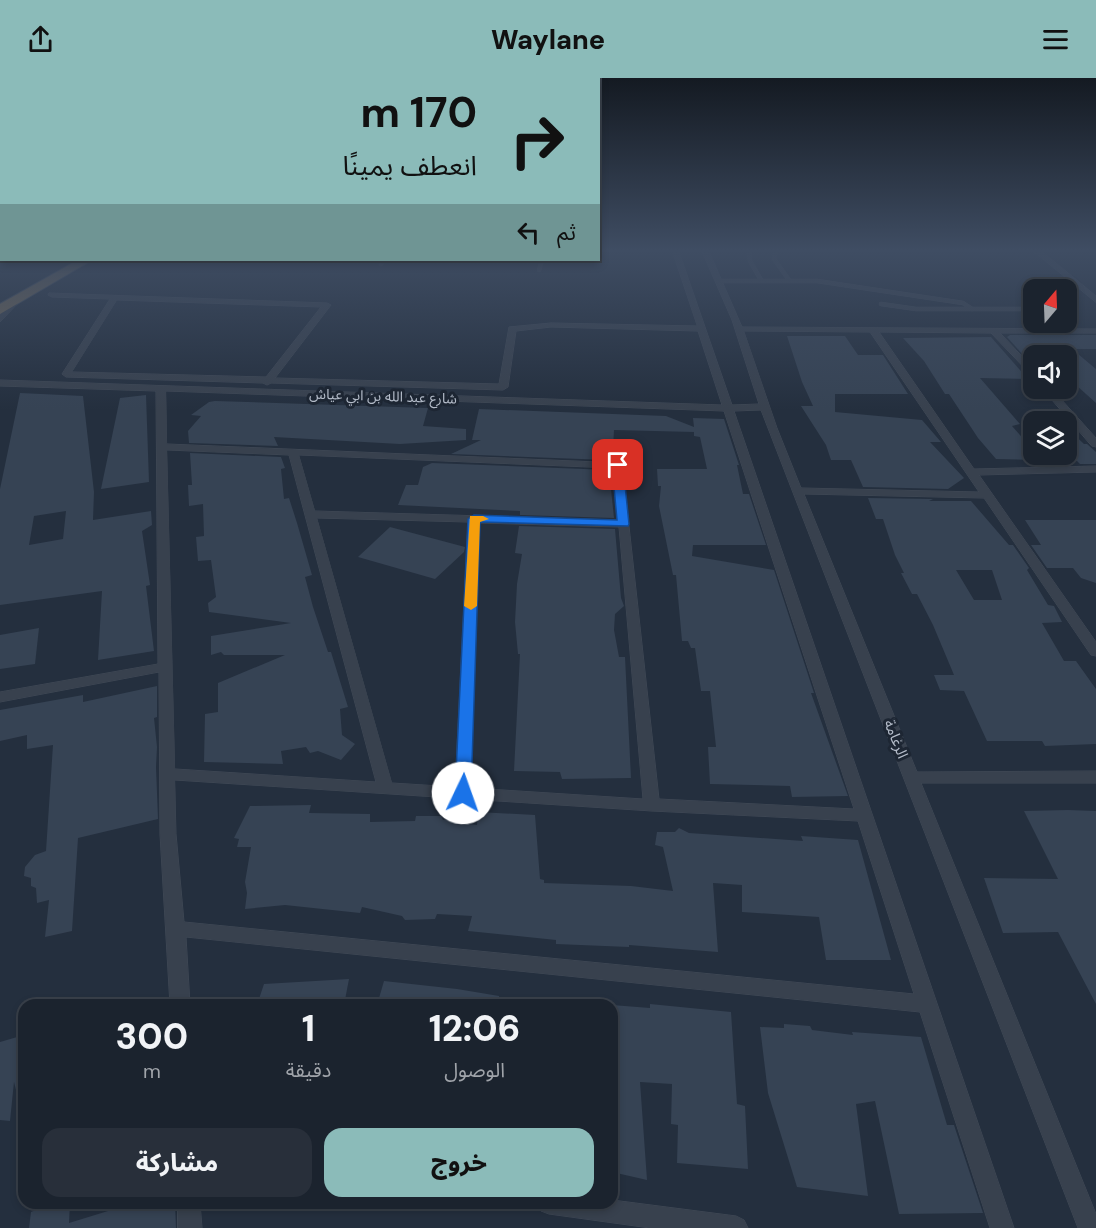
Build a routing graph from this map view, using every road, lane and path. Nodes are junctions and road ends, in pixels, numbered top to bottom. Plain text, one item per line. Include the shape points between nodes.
1 (15, 303) edge
2 (111, 303) edge
3 (265, 303) edge
4 (692, 303) edge
5 (727, 303) edge
6 (948, 303) edge
7 (961, 303) edge
8 (881, 304) dead end
9 (954, 309) junction
10 (972, 309) junction
11 (1023, 309) edge
12 (0, 320) edge
13 (701, 329) junction
14 (739, 329) junction
15 (873, 330) junction
16 (993, 330) junction
17 (1096, 331) edge
18 (1023, 363) edge
19 (267, 382) junction
20 (0, 383) edge
21 (160, 389) junction
22 (1056, 399) edge
23 (765, 407) junction
24 (727, 408) junction
25 (1096, 444) edge
26 (162, 447) junction
27 (293, 452) junction
28 (1096, 469) edge
29 (971, 472) junction
30 (798, 491) junction
31 (987, 495) junction
32 (310, 514) junction
33 (474, 519) junction
34 (624, 524) junction
35 (1096, 652) edge
36 (165, 667) junction
37 (0, 697) edge
38 (167, 774) junction
39 (1096, 777) edge
40 (912, 778) junction
41 (386, 788) junction
42 (463, 793) junction
43 (652, 805) junction
44 (863, 815) junction
45 (176, 929) junction
46 (180, 999) edge
47 (927, 1004) junction
48 (189, 1209) edge
49 (594, 1209) edge
50 (190, 1228) edge
51 (736, 1228) edge
52 (1002, 1228) edge
53 (1090, 1228) edge

1 - 12 street
2 - 19 street via 66,374
3 - 19 street via 327,305
4 - 13 street
5 - 14 street, الرغامة
6 - 9 lane
7 - 10 lane
8 - 9 lane
9 - 10 lane
10 - 11 lane
13 - 19 street via 551,325 512,329 502,387
13 - 24 street
14 - 15 street
14 - 23 street, الرغامة
15 - 16 street
15 - 29 street
16 - 17 street
16 - 18 street
20 - 21 street, شارع عبد الله بن ابي عياش
21 - 24 street, شارع عبد الله بن ابي عياش
21 - 26 street
22 - 25 street
23 - 24 street, شارع عبد الله بن ابي عياش
23 - 30 street, الرغامة
24 - 44 street
26 - 27 street
26 - 36 street
27 - 32 street
27 - 34 street via 618,465
28 - 29 street
29 - 31 street
30 - 31 street
30 - 40 street, الرغامة
31 - 35 street
32 - 33 street
32 - 41 street
33 - 34 street
33 - 42 street
34 - 43 street
36 - 37 street
36 - 38 street
38 - 41 street
38 - 45 street
39 - 40 street
40 - 53 street, الرغامة
41 - 42 street
42 - 43 street
43 - 44 street
44 - 47 street
45 - 46 street
45 - 47 street
47 - 52 street
48 - 50 street
49 - 51 street

